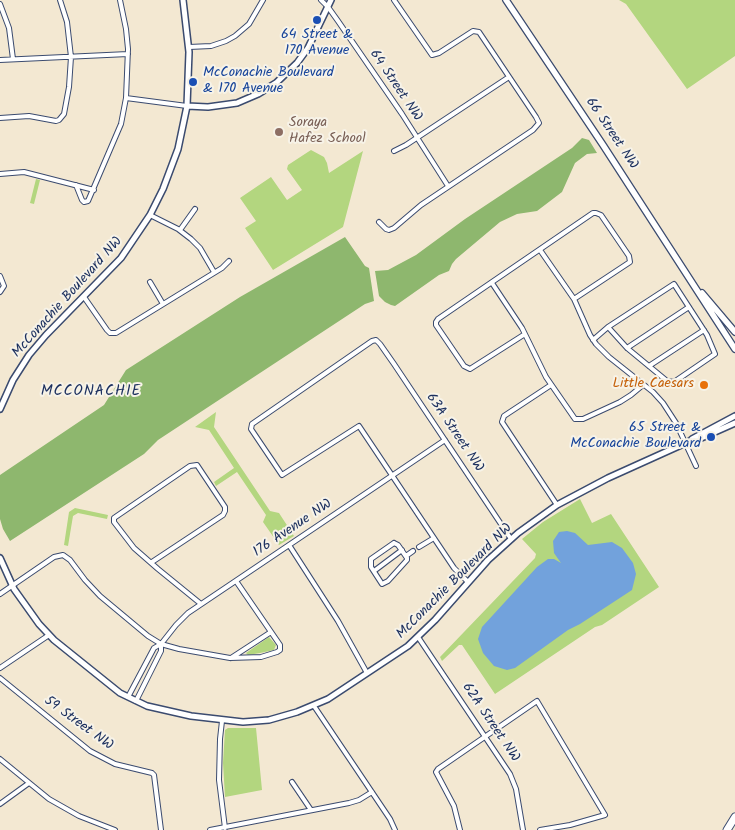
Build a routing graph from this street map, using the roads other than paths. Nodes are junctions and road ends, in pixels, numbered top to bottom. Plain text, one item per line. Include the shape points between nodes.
1 (60, 0) edge
2 (120, 0) edge
3 (183, 0) edge
4 (263, 0) edge
5 (321, 0) edge
6 (331, 0) edge
7 (394, 0) edge
8 (506, 0) edge
9 (0, 4) edge
10 (328, 6) junction
11 (189, 47) junction
12 (128, 54) junction
13 (71, 57) junction
14 (13, 59) junction
15 (0, 60) edge
16 (509, 77) junction
17 (126, 98) junction
18 (187, 106) junction
19 (0, 118) edge
20 (416, 138) junction
21 (394, 151) dead end
22 (0, 174) edge
23 (76, 185) junction
24 (448, 186) junction
25 (94, 190) junction
26 (195, 209) dead end
27 (150, 215) junction
28 (379, 222) dead end
29 (180, 230) junction
30 (540, 250) junction
31 (229, 261) dead end
32 (214, 272) junction
33 (0, 276) edge
34 (150, 282) dead end
35 (492, 282) junction
36 (694, 284) junction
37 (0, 292) edge
38 (84, 297) junction
39 (574, 300) junction
40 (163, 304) junction
41 (688, 306) junction
42 (608, 327) junction
43 (704, 330) junction
44 (735, 332) edge
45 (525, 334) junction
46 (726, 334) junction
47 (593, 340) junction
48 (735, 343) edge
49 (627, 348) junction
50 (735, 349) edge
51 (649, 366) junction
52 (551, 385) junction
53 (644, 385) junction
54 (0, 409) edge
55 (735, 416) edge
56 (735, 423) edge
57 (445, 440) junction
58 (687, 442) junction
59 (696, 466) dead end
60 (392, 476) junction
61 (557, 505) junction
62 (434, 538) junction
63 (511, 539) junction
64 (289, 545) junction
65 (419, 547) dead end
66 (402, 550) junction
67 (413, 551) dead end
68 (406, 556) junction
69 (0, 558) edge
70 (152, 562) junction
71 (374, 571) junction
72 (236, 581) junction
73 (468, 582) junction
74 (12, 586) junction
75 (0, 594) edge
76 (201, 604) junction
77 (271, 632) junction
78 (49, 635) junction
79 (418, 637) junction
80 (161, 644) junction
81 (230, 658) junction
82 (0, 668) edge
83 (367, 674) junction
84 (0, 678) edge
85 (128, 697) junction
86 (136, 702) junction
87 (314, 706) junction
88 (222, 721) junction
89 (486, 737) junction
90 (0, 759) edge
91 (292, 782) dead end
92 (29, 783) junction
93 (372, 792) junction
94 (0, 804) edge
95 (311, 810) junction
96 (735, 817) edge
97 (225, 829) edge
98 (116, 830) edge
99 (161, 830) edge
100 (210, 830) edge
101 (395, 830) edge
102 (460, 830) edge
103 (523, 830) edge
104 (540, 830) edge
105 (727, 830) edge

1 - 13 street via 67,22
2 - 12 street
3 - 11 street, McConachie Boulevard NW
4 - 11 street via 249,24 235,36 211,46
5 - 10 street, 64 Street NW
6 - 10 street
7 - 16 street via 430,53 434,55 476,31
8 - 36 main road, 66 Street NW
9 - 14 street via 9,28
10 - 18 street via 303,54 268,89 226,106
10 - 20 street, 64 Street NW
11 - 18 street, McConachie Boulevard NW
12 - 13 street
12 - 17 street
13 - 14 street
13 - 19 street via 65,109 59,120 29,116
14 - 15 street
16 - 20 street
16 - 24 street via 538,123 533,130
17 - 18 street
17 - 25 street via 121,124
18 - 27 street, McConachie Boulevard NW via 178,149
20 - 21 street
20 - 24 street, 64 Street NW
22 - 23 street via 24,172
23 - 25 street
23 - 25 street via 84,202
24 - 28 street via 394,228 386,229
26 - 29 street
27 - 29 street
27 - 38 street, McConachie Boulevard NW via 121,258
29 - 32 street via 196,244
30 - 35 street
30 - 39 street
30 - 39 street via 596,212 629,256 630,262
31 - 32 street
32 - 40 street
33 - 37 street via 4,286
34 - 40 street
35 - 45 street
35 - 45 street via 438,319 436,325 464,366 470,369
36 - 44 main road, 66 Street NW
36 - 46 main road, 66 Street NW
38 - 40 street via 112,334
38 - 54 street, McConachie Boulevard NW via 29,354
39 - 47 street
41 - 42 street via 674,284
41 - 43 street
41 - 49 street
42 - 47 street
42 - 49 street
43 - 51 street
43 - 51 street via 714,354 674,382 667,381
45 - 52 street
46 - 48 main road
46 - 50 main road, 66 Street NW
47 - 53 street
49 - 51 street
52 - 53 street via 577,420 620,402
52 - 61 street via 502,420
53 - 58 street via 663,403
55 - 58 street, McConachie Boulevard NW
56 - 58 street, McConachie Boulevard NW
57 - 60 street, 176 Avenue NW
57 - 60 street, 63A Street NW via 376,340 251,427 282,475 359,426
57 - 63 street, 63A Street NW
58 - 59 street
58 - 61 street, McConachie Boulevard NW via 588,487
60 - 62 street
60 - 64 street, 176 Avenue NW
61 - 63 street, McConachie Boulevard NW
62 - 65 street
62 - 73 street via 454,568
63 - 73 street, McConachie Boulevard NW
64 - 72 street, 176 Avenue NW
64 - 83 street via 338,621
66 - 68 street
66 - 71 street
66 - 71 street via 394,543 371,559
67 - 68 street
68 - 71 street via 406,562 385,583 382,584
69 - 74 street, McConachie Boulevard NW
70 - 70 street via 225,511 226,507 197,465 190,466 114,518 128,541
70 - 76 street
72 - 76 street, 176 Avenue NW
72 - 77 street
73 - 79 street, McConachie Boulevard NW
74 - 75 street
74 - 78 street, McConachie Boulevard NW
74 - 80 street via 54,556 66,556 100,596
76 - 80 street, 176 Avenue NW via 181,620
77 - 81 street
77 - 81 street via 280,645 277,652 261,657
78 - 82 street
78 - 85 street, McConachie Boulevard NW via 111,687
79 - 83 street, McConachie Boulevard NW
79 - 89 street, 62A Street NW
80 - 81 street
80 - 85 street, 176 Avenue NW via 154,648
80 - 86 street, 176 Avenue NW via 161,651
83 - 87 street, McConachie Boulevard NW
84 - 99 street, 59 Street NW via 90,751 115,764 152,772
85 - 86 street, McConachie Boulevard NW
86 - 88 street, McConachie Boulevard NW
87 - 88 street, McConachie Boulevard NW via 269,720
87 - 93 street
88 - 97 street via 219,780
89 - 102 street via 436,772 454,806
89 - 103 street, 62A Street NW via 512,779
89 - 104 street via 538,702 605,815
90 - 92 street
91 - 95 street
92 - 94 street
92 - 98 street via 78,816
93 - 95 street via 359,800
93 - 101 street
95 - 97 street
96 - 105 highway
97 - 100 street

